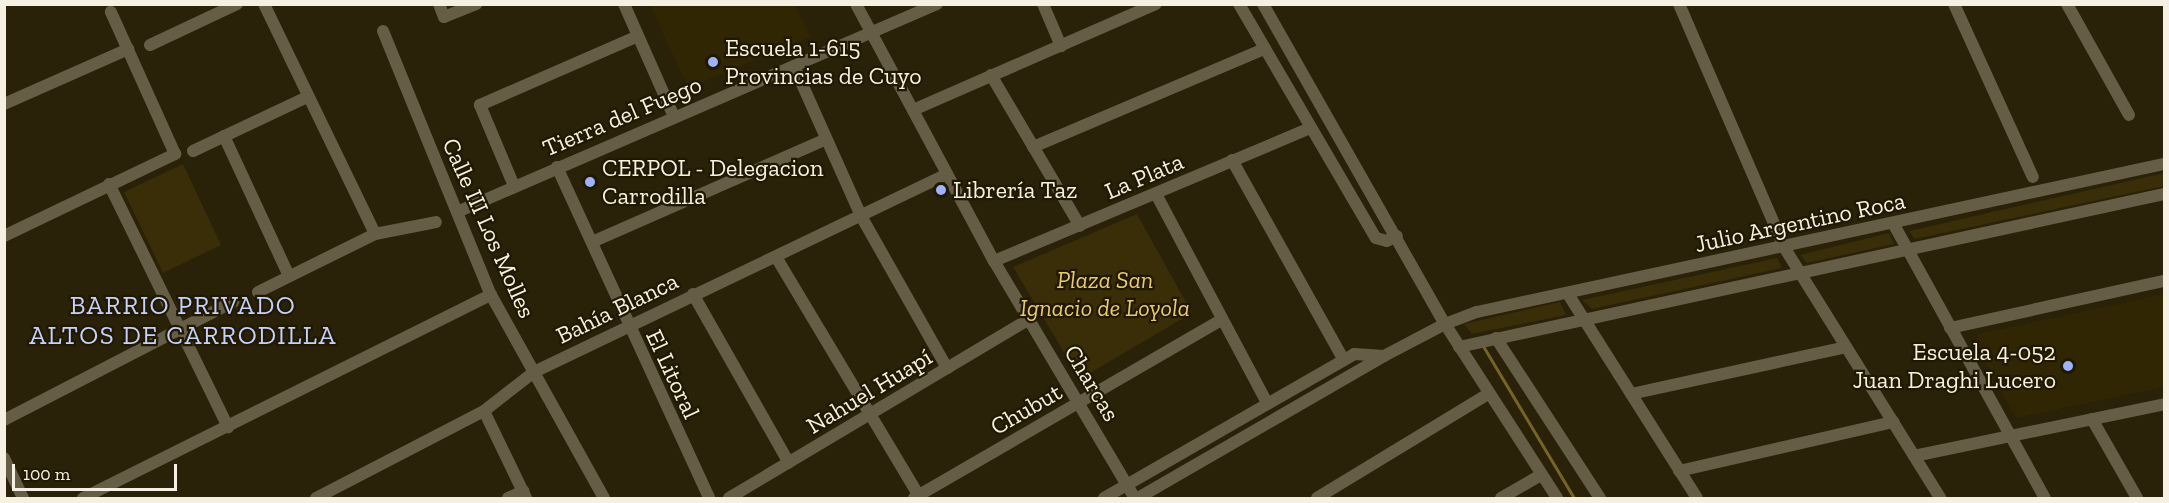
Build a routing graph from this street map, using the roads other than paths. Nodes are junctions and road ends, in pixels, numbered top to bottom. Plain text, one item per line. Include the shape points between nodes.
1 (237, 4) edge
2 (264, 4) edge
3 (439, 4) edge
4 (476, 4) edge
5 (624, 4) edge
6 (856, 4) edge
7 (937, 4) edge
8 (1043, 4) edge
9 (1156, 4) edge
10 (1239, 4) edge
11 (1263, 4) edge
12 (1679, 4) edge
13 (1954, 4) edge
14 (2067, 4) edge
15 (111, 12) dead end
16 (383, 31) dead end
17 (871, 32) junction
18 (638, 36) junction
19 (150, 45) dead end
20 (1061, 46) junction
21 (128, 49) junction
22 (1264, 49) junction
23 (794, 66) junction
24 (991, 75) junction
25 (307, 97) junction
26 (4, 104) edge
27 (913, 110) junction
28 (2129, 115) dead end
29 (674, 117) junction
30 (1310, 128) junction
31 (224, 136) junction
32 (824, 140) junction
33 (1033, 147) junction
34 (193, 151) dead end
35 (1232, 160) junction
36 (2164, 164) edge
37 (557, 167) junction
38 (947, 174) junction
39 (2033, 177) dead end
40 (110, 183) junction
41 (514, 186) junction
42 (1156, 194) junction
43 (2164, 194) edge
44 (457, 212) junction
45 (861, 216) junction
46 (436, 222) dead end
47 (1893, 223) junction
48 (1080, 226) junction
49 (375, 234) junction
50 (4, 236) edge
51 (1397, 236) junction
52 (592, 242) junction
53 (1784, 248) junction
54 (1906, 249) junction
55 (776, 257) junction
56 (994, 261) junction
57 (1800, 273) junction
58 (289, 276) junction
59 (2164, 281) edge
60 (258, 292) dead end
61 (693, 294) junction
62 (1568, 294) junction
63 (491, 295) junction
64 (233, 302) dead end
65 (1029, 319) junction
66 (1221, 320) junction
67 (1584, 320) junction
68 (1445, 324) junction
69 (627, 325) junction
70 (1950, 328) junction
71 (181, 331) junction
72 (1496, 338) junction
73 (1459, 347) junction
74 (1846, 347) junction
75 (1384, 356) junction
76 (1344, 360) junction
77 (947, 368) junction
78 (534, 372) junction
79 (1488, 394) junction
80 (1631, 394) junction
81 (1079, 402) junction
82 (1267, 403) junction
83 (2164, 404) edge
84 (484, 411) junction
85 (872, 414) junction
86 (2092, 419) junction
87 (4, 420) edge
88 (1893, 422) junction
89 (228, 427) junction
90 (2010, 437) junction
91 (1914, 456) junction
92 (4, 458) edge
93 (789, 463) junction
94 (1679, 471) junction
95 (1541, 475) junction
96 (1128, 485) junction
97 (524, 495) edge
98 (23, 498) edge
99 (83, 498) edge
100 (316, 498) edge
101 (508, 498) edge
102 (604, 498) edge
103 (709, 498) edge
104 (729, 498) edge
105 (918, 498) edge
106 (1104, 498) edge
107 (1137, 498) edge
108 (1317, 498) edge
109 (1501, 498) edge
110 (1557, 498) edge
111 (1599, 498) edge
112 (1697, 498) edge
113 (1937, 498) edge
114 (2045, 498) edge
115 (2138, 498) edge

1 - 19 street
2 - 25 street
3 - 4 street via 444,17
5 - 18 street
6 - 17 street, Charcas
7 - 17 street, Tierra del Fuego
8 - 20 street
9 - 20 street
10 - 22 street
11 - 51 street
12 - 53 street
13 - 39 street
14 - 28 street
15 - 21 street
16 - 44 street, Calle III Los Molles
17 - 23 street, Tierra del Fuego
17 - 27 street, Charcas
18 - 29 street
18 - 41 street via 480,105
20 - 24 street
21 - 26 street
21 - 40 street via 175,154
22 - 30 street
22 - 33 street
23 - 29 street, Tierra del Fuego
23 - 32 street
24 - 27 street
24 - 33 street
25 - 31 street
25 - 49 street
27 - 38 street, Charcas
29 - 37 street, Tierra del Fuego
30 - 35 street, La Plata
30 - 51 street via 1376,238 1387,241
31 - 34 street
31 - 58 street
32 - 45 street
32 - 52 street
33 - 48 street
35 - 42 street, La Plata
35 - 76 street
36 - 47 street, Julio Argentino Roca
37 - 41 street, Tierra del Fuego
37 - 52 street, El Litoral
38 - 45 street, Bahía Blanca
38 - 56 street, Charcas
40 - 50 street
40 - 71 street
41 - 44 street, Tierra del Fuego
42 - 48 street, La Plata
42 - 66 street
43 - 54 street, Julio Argentino Roca
44 - 63 street, Calle III Los Molles
45 - 55 street, Bahía Blanca
45 - 77 street
46 - 49 street
47 - 53 street, Julio Argentino Roca
47 - 54 street
48 - 56 street, La Plata
49 - 58 street
51 - 68 street
52 - 69 street, El Litoral
53 - 57 street
53 - 62 street, Julio Argentino Roca
54 - 57 street, Julio Argentino Roca
54 - 70 street
55 - 61 street, Bahía Blanca
55 - 85 street
56 - 65 street, Charcas
57 - 67 street, Julio Argentino Roca
57 - 74 street
58 - 60 street
59 - 70 street
61 - 69 street, Bahía Blanca
61 - 93 street
62 - 67 street
62 - 68 street, Julio Argentino Roca via 1478,312
63 - 78 street, Calle III Los Molles
63 - 89 street
64 - 71 street
65 - 77 street, Nahuel Huapí
65 - 81 street, Charcas
66 - 81 street, Chubut
66 - 82 street
67 - 72 street, Julio Argentino Roca
67 - 80 street
68 - 73 street
68 - 75 street, Julio Argentino Roca
69 - 78 street, Bahía Blanca
69 - 103 street, El Litoral
70 - 90 street
71 - 87 street
71 - 89 street
72 - 73 street, Julio Argentino Roca
72 - 111 street
73 - 79 street
74 - 80 street
74 - 88 street
75 - 76 street via 1358,353
75 - 107 street, Julio Argentino Roca
76 - 82 street
77 - 85 street, Nahuel Huapí
78 - 84 street, Bahía Blanca
78 - 102 street, Calle III Los Molles
79 - 95 street
79 - 108 street
80 - 94 street
81 - 96 street, Charcas
81 - 105 street, Chubut
82 - 96 street
83 - 86 street
84 - 97 street
84 - 100 street, Bahía Blanca
85 - 93 street, Nahuel Huapí
85 - 105 street
86 - 90 street
86 - 115 street
88 - 91 street
88 - 94 street
89 - 99 street
90 - 91 street
90 - 114 street
91 - 113 street
92 - 98 street
93 - 104 street, Nahuel Huapí
94 - 112 street
95 - 109 street
95 - 110 street
96 - 106 street
96 - 107 street, Charcas
97 - 101 street

